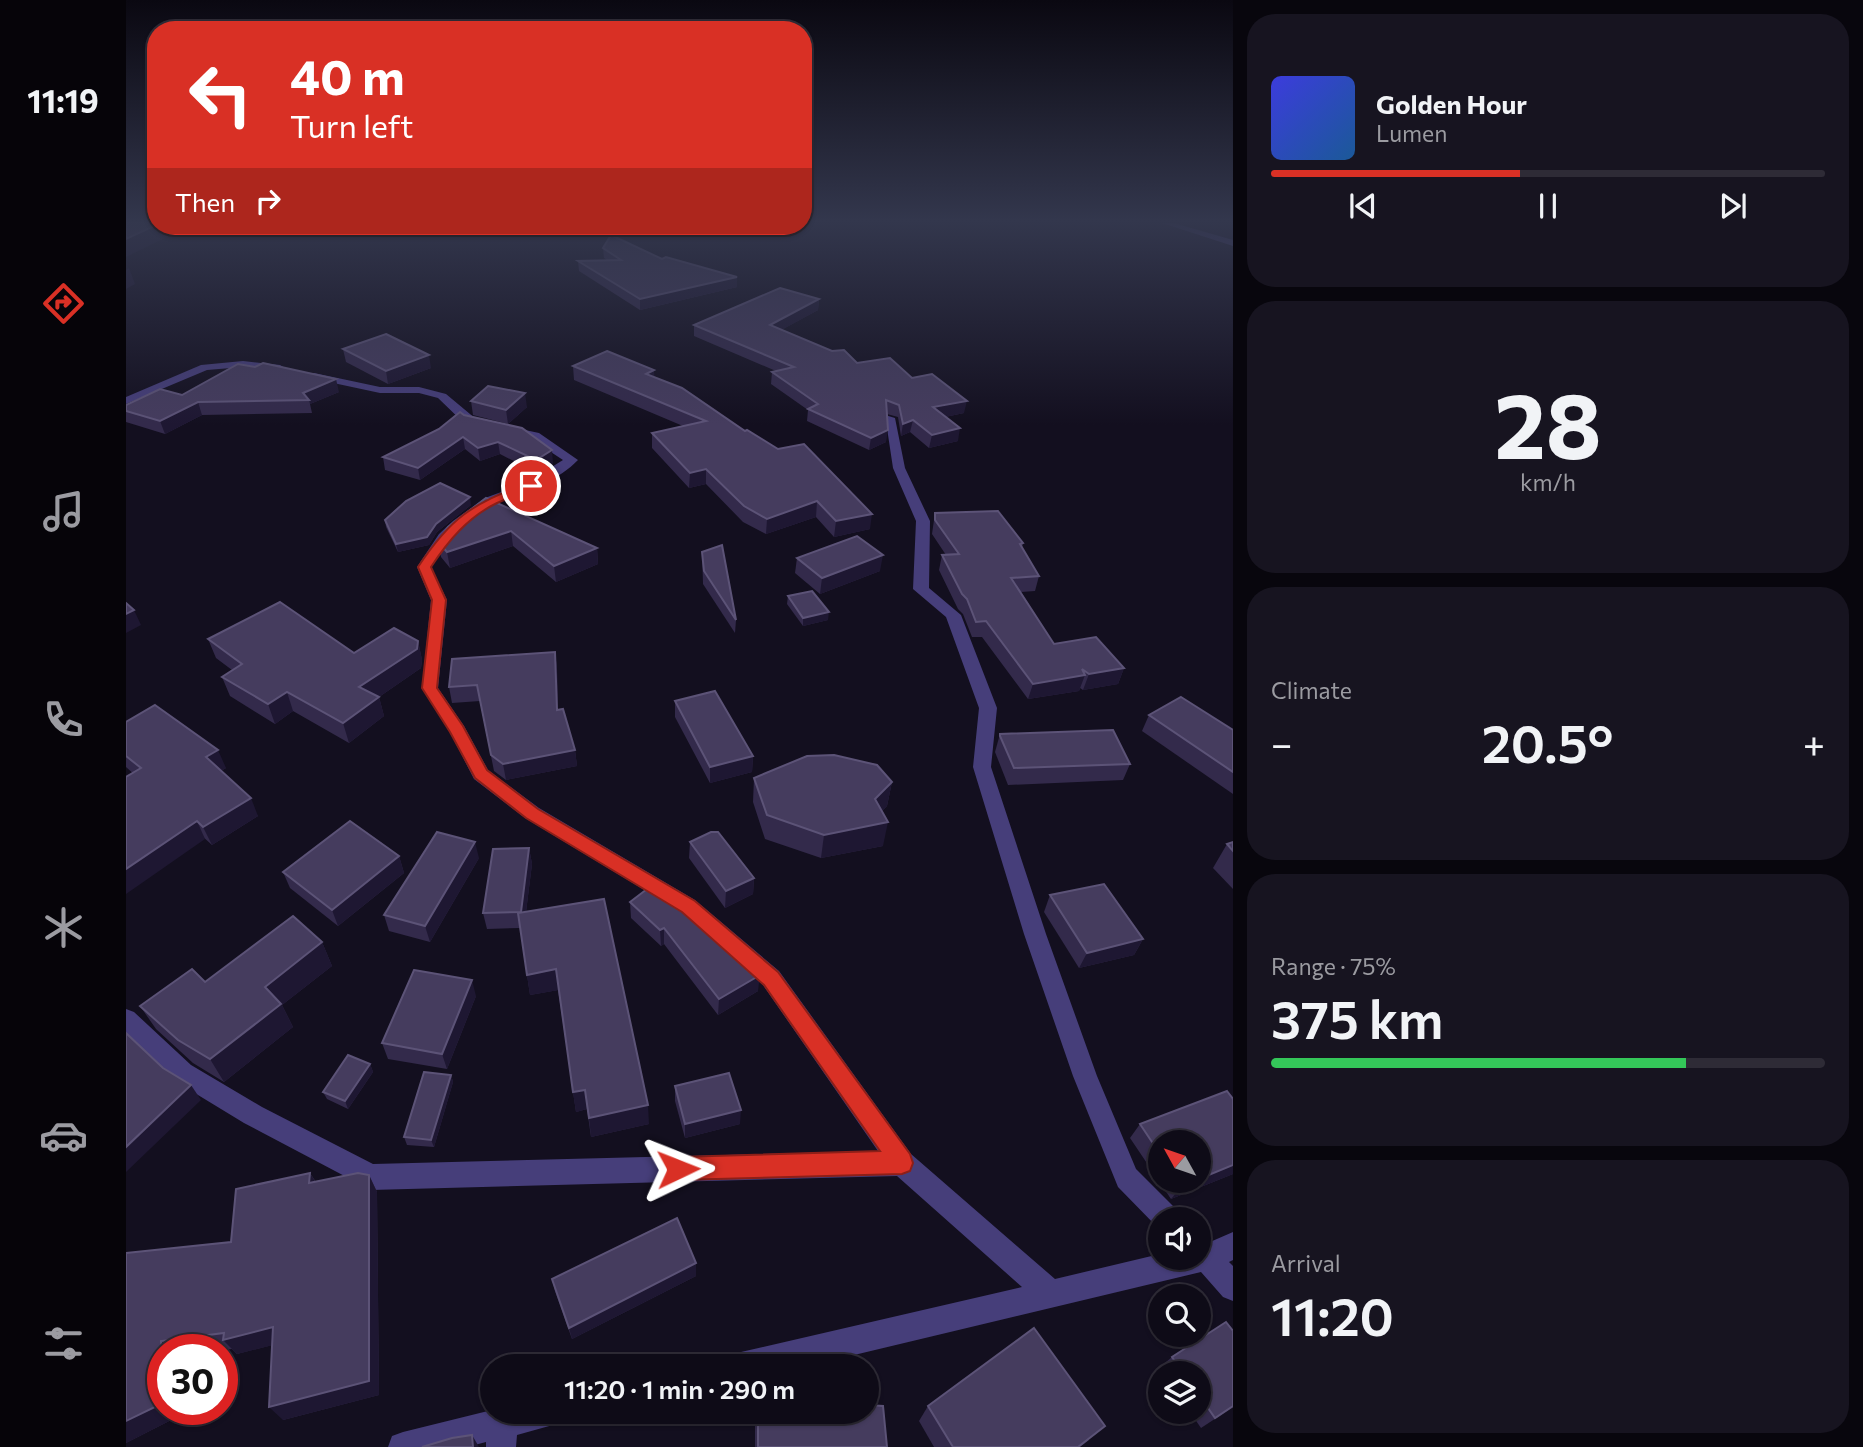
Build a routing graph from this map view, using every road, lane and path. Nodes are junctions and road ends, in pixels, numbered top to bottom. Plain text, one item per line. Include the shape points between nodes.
1 (293, 371) edge
2 (306, 374) edge
3 (126, 401) edge
4 (888, 418) edge
5 (126, 1019) edge
6 (902, 1163) junction
7 (1156, 1207) edge
8 (1213, 1251) edge
9 (1233, 1287) edge
10 (1051, 1294) junction
11 (796, 1354) edge
12 (524, 1424) edge
13 (502, 1435) edge
14 (402, 1447) edge

1 - 3 street via 243,364 205,367
2 - 6 street via 380,390 430,393 442,397 470,422 535,436 572,460 531,486 490,501 458,524 424,567 439,600 430,688 481,774 532,813 688,906 771,978
4 - 7 street via 899,468 923,521 921,589 953,615 988,708 982,767 1040,947 1127,1178
5 - 6 street via 183,1073 371,1177
6 - 10 street
8 - 9 street
8 - 10 street
10 - 11 street
12 - 13 street
13 - 14 street

